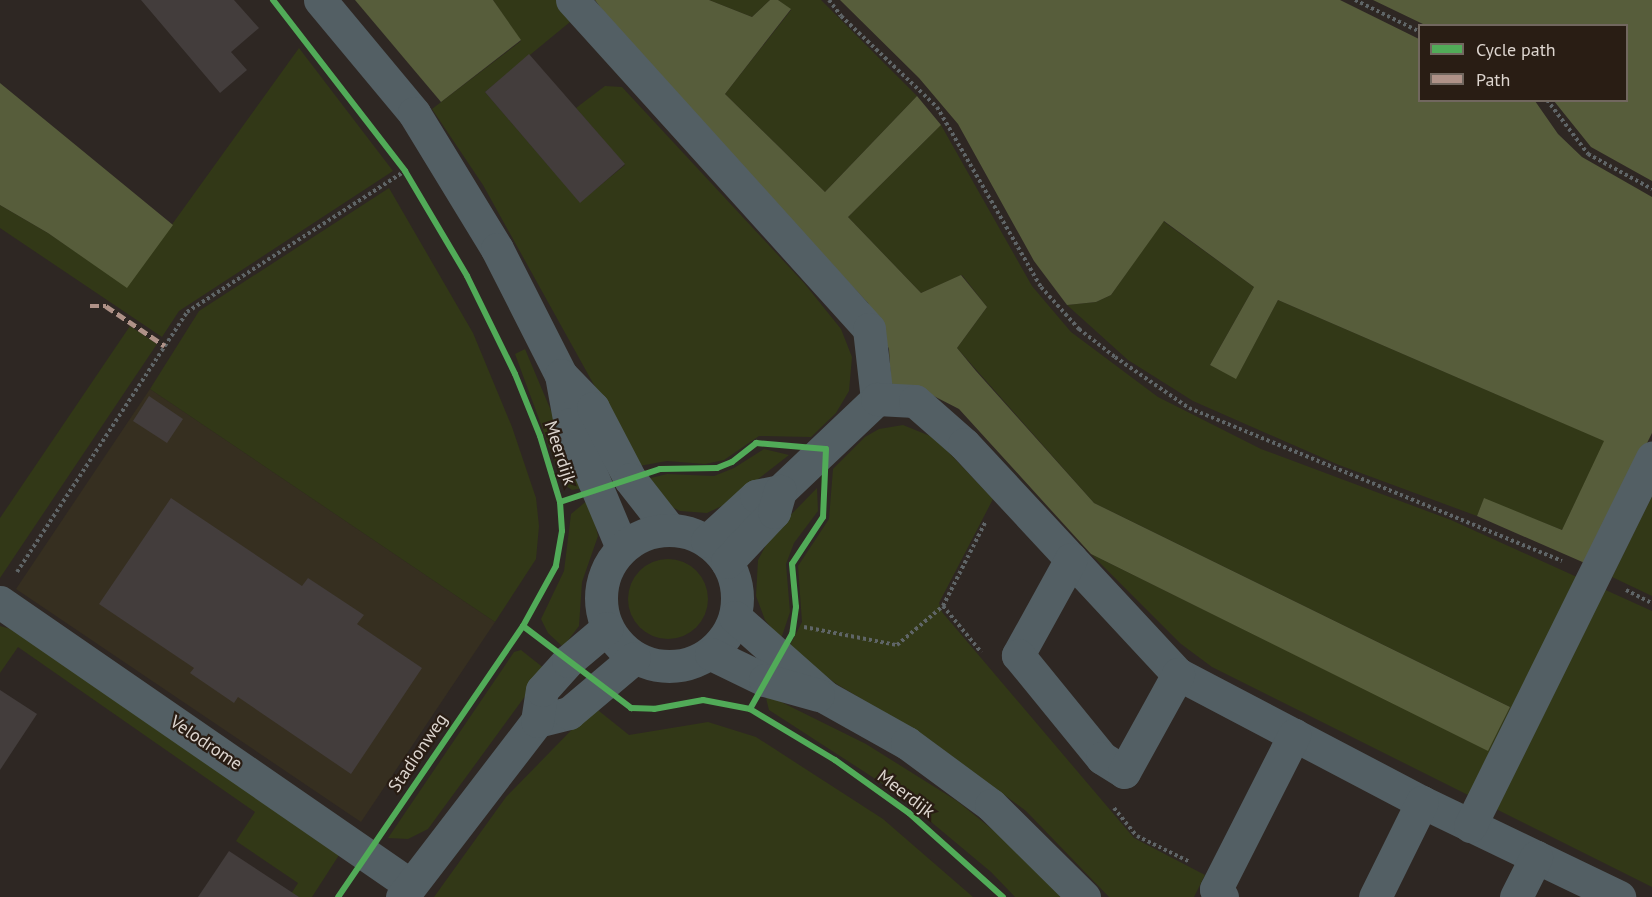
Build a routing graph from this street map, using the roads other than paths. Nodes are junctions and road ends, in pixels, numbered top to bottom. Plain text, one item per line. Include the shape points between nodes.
1 (320, 0) edge
2 (572, 0) edge
3 (561, 375) junction
4 (877, 399) junction
5 (1652, 458) edge
6 (669, 530) junction
7 (622, 548) junction
8 (717, 551) junction
9 (1071, 559) junction
10 (6, 590) edge
11 (735, 617) junction
12 (607, 628) junction
13 (711, 654) junction
14 (634, 657) junction
15 (1179, 674) junction
16 (825, 697) junction
17 (537, 721) junction
18 (1294, 735) junction
19 (1422, 802) junction
20 (1470, 826) junction
21 (1536, 857) junction
22 (406, 891) edge
23 (1084, 897) edge
24 (1222, 897) edge
25 (1375, 897) edge
26 (1516, 897) edge
27 (1619, 897) edge

1 - 3 street, Meerdijk via 414,113 497,249
2 - 4 street via 869,329
3 - 6 street, Meerdijk via 593,408 630,479
3 - 7 street, Meerdijk via 570,424
4 - 8 street via 780,491 774,512
4 - 9 street via 915,401 964,444
5 - 20 street
6 - 7 street via 644,534
6 - 8 street
7 - 12 street via 604,577 601,595
8 - 11 street via 738,598
9 - 15 street
9 - 15 street via 1018,655 1102,758 1124,772
10 - 22 street, Velodrome
11 - 13 street via 726,637
11 - 16 street via 786,640
12 - 14 street
12 - 17 street via 542,690
13 - 14 street via 673,667
13 - 16 street via 765,680
14 - 17 street via 568,713
15 - 18 street
16 - 23 street via 907,743 992,805
17 - 22 street
18 - 19 street
18 - 24 street via 1216,889
19 - 20 street
19 - 25 street
20 - 21 street
21 - 26 street
21 - 27 street

